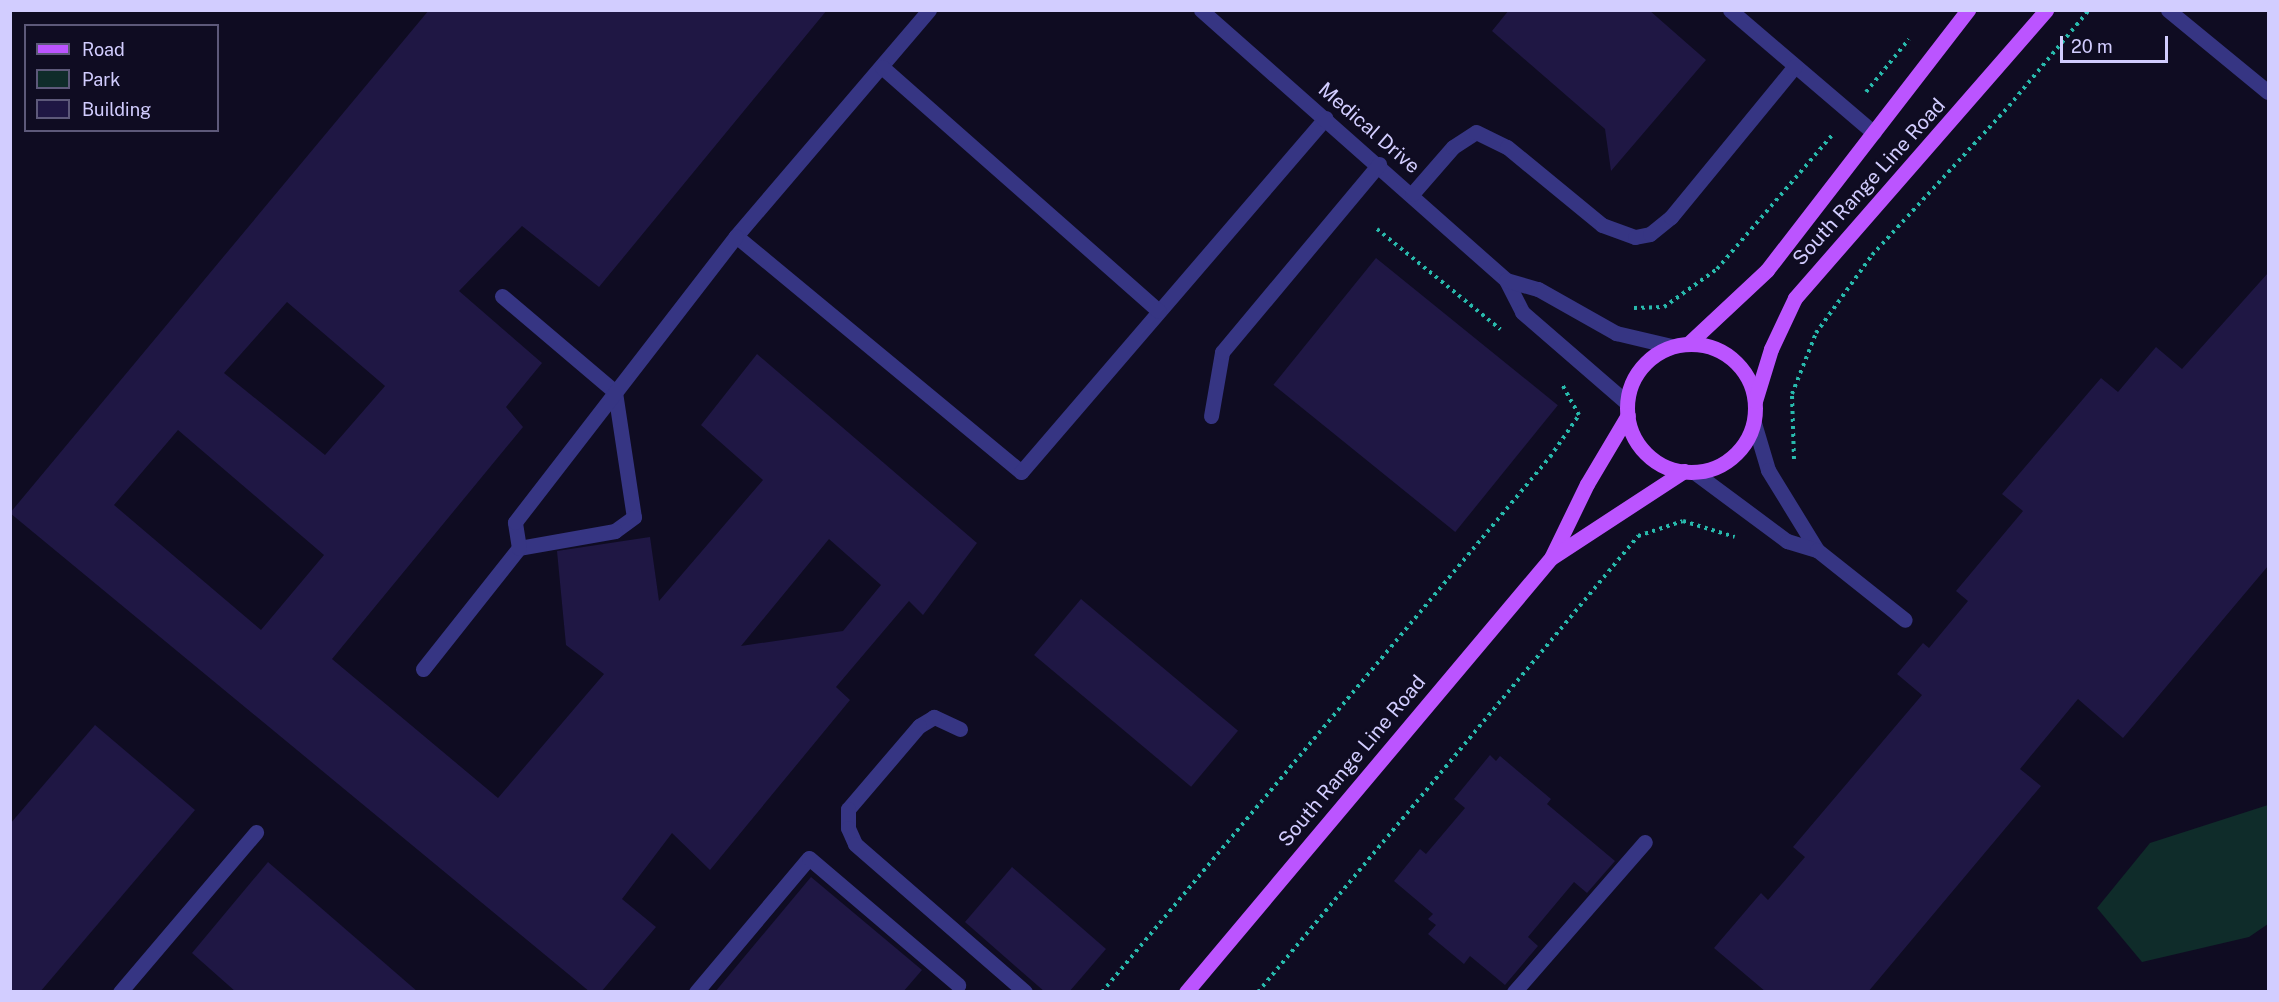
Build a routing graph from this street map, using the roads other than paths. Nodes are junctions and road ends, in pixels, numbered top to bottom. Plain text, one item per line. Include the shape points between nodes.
1 (929, 10) edge
2 (1201, 10) edge
3 (1730, 10) edge
4 (1968, 10) edge
5 (2046, 10) edge
6 (2168, 10) edge
7 (1795, 66) junction
8 (882, 67) junction
9 (2268, 92) edge
10 (1325, 118) junction
11 (1874, 133) junction
12 (1379, 164) junction
13 (1412, 194) junction
14 (736, 236) junction
15 (1506, 280) junction
16 (502, 296) dead end
17 (1159, 311) junction
18 (1688, 344) junction
19 (1671, 346) junction
20 (615, 392) junction
21 (1755, 401) junction
22 (1627, 409) junction
23 (1211, 416) dead end
24 (1754, 423) junction
25 (1689, 472) junction
26 (519, 549) junction
27 (1816, 550) junction
28 (1551, 558) junction
29 (1905, 620) dead end
30 (423, 669) dead end
31 (960, 729) dead end
32 (256, 832) dead end
33 (1645, 842) dead end
34 (958, 985) dead end
35 (120, 992) edge
36 (696, 992) edge
37 (1025, 992) edge
38 (1186, 992) edge
39 (1514, 992) edge

1 - 8 street
2 - 10 street, Medical Drive
3 - 7 street
4 - 11 main road, South Range Line Road
5 - 21 main road, South Range Line Road via 1795,298 1771,349
6 - 9 street
7 - 11 street
7 - 13 street via 1671,217 1650,234 1635,237 1602,225 1507,147 1476,132 1453,147
8 - 14 street
8 - 17 street
10 - 12 street, Medical Drive
10 - 17 street
11 - 18 main road, South Range Line Road via 1767,270
12 - 13 street, Medical Drive
12 - 23 street via 1222,352
13 - 15 street, Medical Drive
14 - 17 street via 1021,472
14 - 20 street
15 - 19 street, Medical Drive via 1538,289 1617,333
15 - 22 street, Medical Drive via 1522,312
16 - 20 street
18 - 19 main road
18 - 21 main road via 1726,353 1750,382
19 - 22 main road via 1640,368
20 - 26 street via 515,522
20 - 26 street via 634,517 615,531
21 - 24 main road
22 - 25 main road via 1637,442 1652,458
22 - 28 main road, South Range Line Road
24 - 25 main road via 1731,459
24 - 27 street via 1768,471
25 - 27 street via 1787,540
25 - 28 main road, South Range Line Road
26 - 30 street
27 - 29 street
28 - 38 main road, South Range Line Road
31 - 37 street via 934,717 919,726 848,810 848,828 855,844
32 - 35 street
33 - 39 street
34 - 36 street via 809,858

